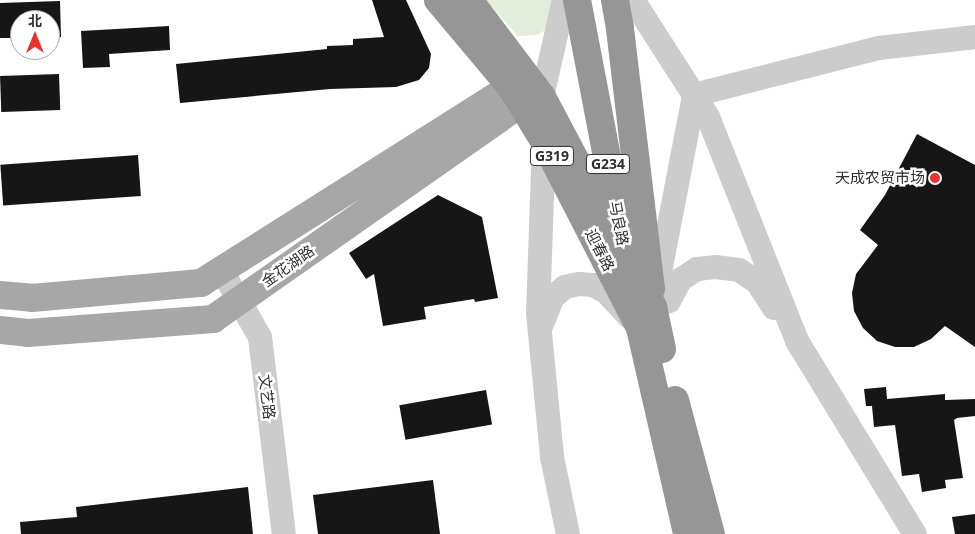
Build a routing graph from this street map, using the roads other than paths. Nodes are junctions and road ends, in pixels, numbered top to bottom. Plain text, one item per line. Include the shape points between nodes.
1 (438, 0) edge
2 (468, 0) edge
3 (564, 0) edge
4 (577, 0) edge
5 (615, 0) edge
6 (633, 0) edge
7 (975, 37) edge
8 (694, 95) junction
9 (524, 96) junction
10 (544, 141) junction
11 (624, 250) junction
12 (221, 269) junction
13 (0, 295) edge
14 (240, 300) junction
15 (647, 318) junction
16 (0, 330) edge
17 (540, 330) junction
18 (797, 342) junction
19 (284, 534) edge
20 (568, 534) edge
21 (687, 534) edge
22 (711, 534) edge
23 (915, 534) edge

1 - 9 highway, 迎春路 / G319
2 - 9 highway, 迎春路 / G319
3 - 9 street
4 - 11 highway, 马良路 / G234
5 - 15 highway, 马良路 / G234 via 622,39
6 - 8 street
7 - 8 street via 880,48
8 - 15 street
8 - 18 street via 708,117
9 - 10 highway, 迎春路 / G319
9 - 11 highway, 迎春路 / G319
9 - 12 main road
9 - 14 main road, 金花湖路
10 - 15 highway, 迎春路 / G319
10 - 17 street
11 - 15 highway, 迎春路 / G319
12 - 13 main road via 201,283 32,298
12 - 14 street, 文艺路
14 - 16 main road, 金花湖路 via 213,319 28,333
14 - 19 street, 文艺路 via 260,337
15 - 17 street via 593,285 579,284 565,287 553,297
15 - 18 street via 669,300 680,280 697,269 739,270 757,282
15 - 21 highway, 迎春路 / G234
15 - 22 highway, 迎春路 / G234 via 664,362
17 - 20 street via 552,456
18 - 23 street

